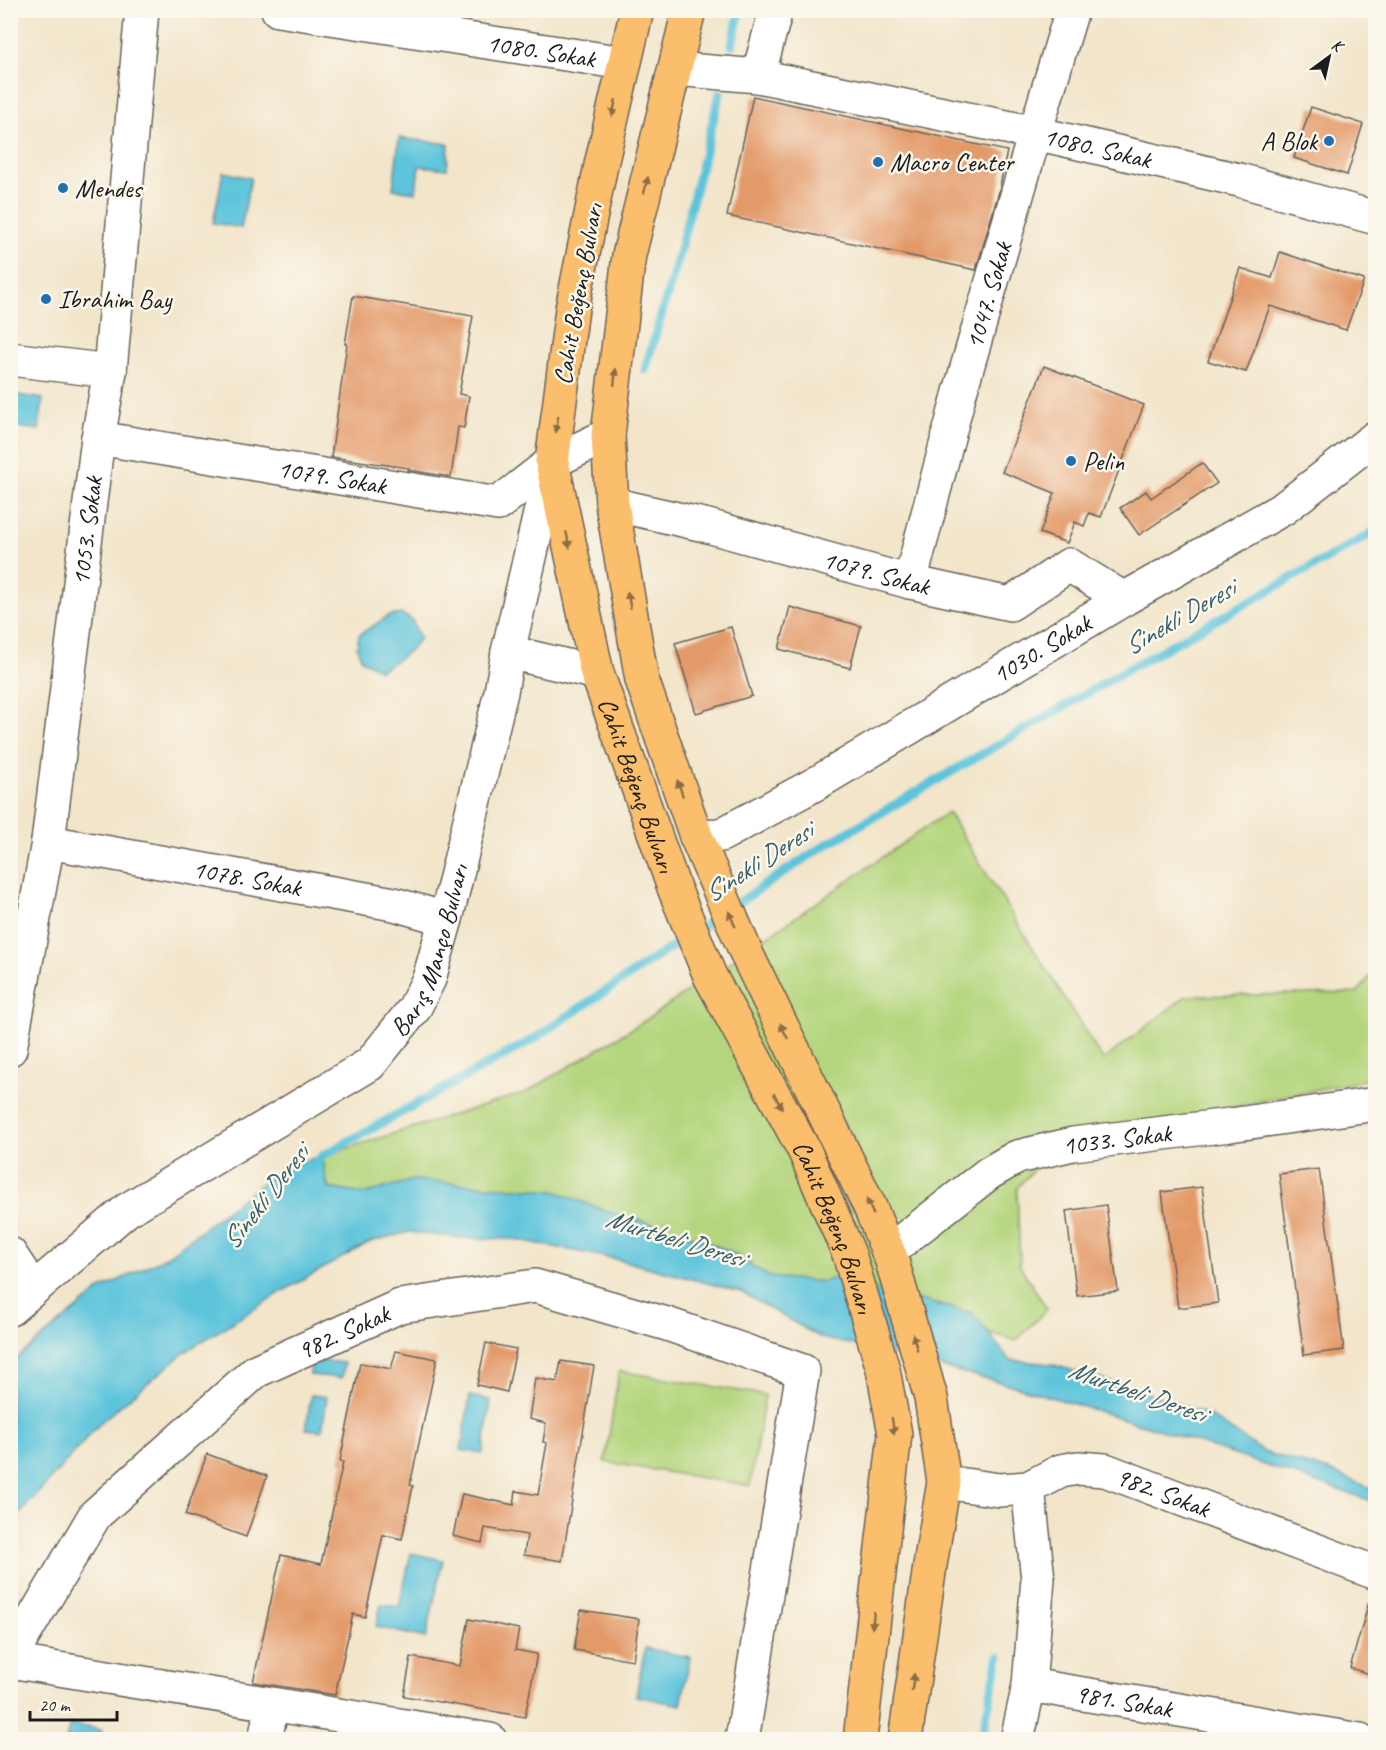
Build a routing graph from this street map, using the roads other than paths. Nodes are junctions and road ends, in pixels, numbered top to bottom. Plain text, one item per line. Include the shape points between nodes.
1 (142, 10) edge
2 (278, 10) edge
3 (637, 10) edge
4 (688, 10) edge
5 (776, 10) edge
6 (1072, 10) edge
7 (624, 63) junction
8 (675, 69) junction
9 (758, 76) junction
10 (1035, 133) junction
11 (1376, 218) edge
12 (10, 359) edge
13 (110, 371) junction
14 (608, 435) junction
15 (1376, 437) edge
16 (98, 438) junction
17 (552, 462) junction
18 (612, 504) junction
19 (910, 582) junction
20 (1124, 599) junction
21 (508, 652) junction
22 (597, 673) junction
23 (696, 836) junction
24 (48, 842) junction
25 (446, 919) junction
26 (10, 1050) edge
27 (1376, 1104) edge
28 (10, 1254) edge
29 (890, 1256) junction
30 (22, 1299) edge
31 (944, 1482) junction
32 (1028, 1488) junction
33 (1376, 1573) edge
34 (10, 1659) edge
35 (1029, 1685) junction
36 (272, 1705) junction
37 (265, 1740) edge
38 (490, 1740) edge
39 (742, 1740) edge
40 (860, 1740) edge
41 (905, 1740) edge
42 (1017, 1740) edge
43 (1360, 1740) edge

1 - 13 street, 1053. Sokak
2 - 7 street, 1080. Sokak
3 - 7 main road, Cahit Beğenç Bulvarı
4 - 8 main road, Cahit Beğenç Bulvarı
5 - 9 street
6 - 10 street, 1047. Sokak
7 -> 17 main road, Cahit Beğenç Bulvarı via 572,309
8 - 9 street, 1080. Sokak
14 -> 8 main road, Cahit Beğenç Bulvarı via 629,255
9 - 10 street, 1080. Sokak
10 - 11 street, 1080. Sokak via 1239,180
10 - 19 street, 1047. Sokak
12 - 13 street
13 - 16 street, 1053. Sokak
14 - 17 street
14 - 18 main road, Cahit Beğenç Bulvarı
15 - 20 street, 1030. Sokak via 1284,508
16 - 17 street, 1079. Sokak via 498,504
16 - 24 street, 1053. Sokak
17 - 21 street, Barış Manço Bulvarı
17 -> 22 main road, Cahit Beğenç Bulvarı
18 - 19 street, 1079. Sokak
23 -> 18 main road, Cahit Beğenç Bulvarı via 642,680
19 - 20 street, 1079. Sokak via 1010,604 1070,565
20 - 23 street, 1030. Sokak via 817,783 721,835
21 - 22 street
21 - 25 street, Barış Manço Bulvarı
22 -> 40 main road, Cahit Beğenç Bulvarı via 710,976 806,1152 849,1254 883,1369 895,1434
29 -> 23 main road, Cahit Beğenç Bulvarı via 748,957
24 - 25 street, 1078. Sokak via 394,904
24 - 26 street, 1053. Sokak
25 - 30 street, Barış Manço Bulvarı via 429,979 414,1009 370,1064 127,1210
27 - 29 street, 1033. Sokak via 1073,1144 1017,1157 989,1173
28 - 30 street
31 -> 29 main road, Cahit Beğenç Bulvarı via 931,1398
31 - 32 street, 982. Sokak via 999,1490
41 -> 31 main road, Cahit Beğenç Bulvarı
32 - 33 street, 982. Sokak via 1061,1471 1106,1470
32 - 35 street via 1038,1579
34 - 36 street
34 - 39 street, 982. Sokak via 95,1515 256,1371 400,1306 535,1286 666,1324 803,1371
35 - 42 street
35 - 43 street, 981. Sokak
36 - 37 street
36 - 38 street

